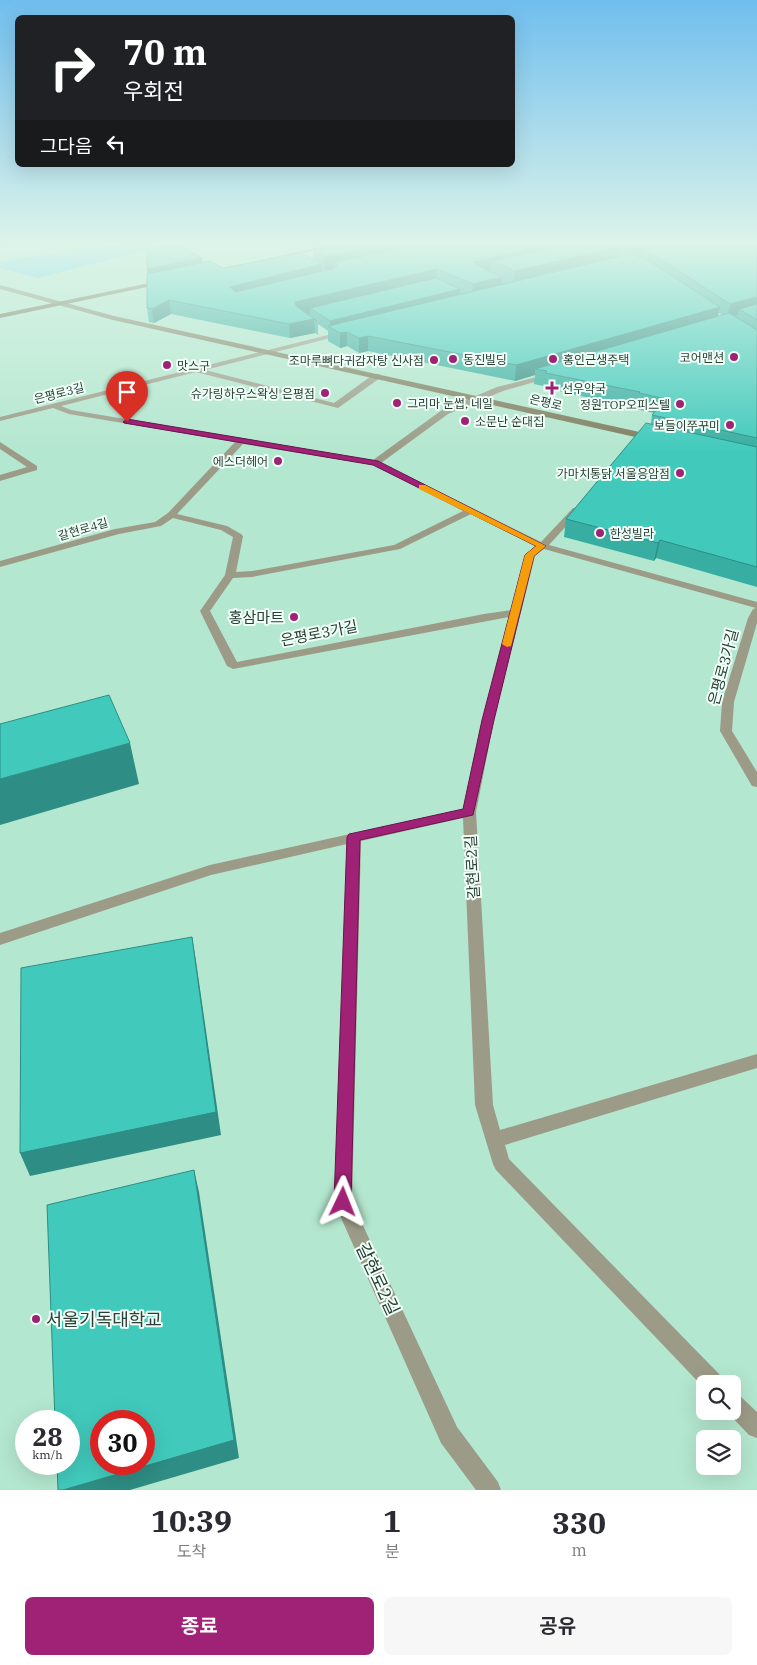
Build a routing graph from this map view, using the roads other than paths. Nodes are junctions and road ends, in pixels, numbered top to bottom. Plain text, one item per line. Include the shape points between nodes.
1 (17, 313) edge
2 (96, 313) edge
3 (0, 316) edge
4 (322, 333) edge
5 (348, 333) edge
6 (329, 337) junction
7 (269, 352) junction
8 (197, 370) junction
9 (554, 373) edge
10 (377, 376) junction
11 (477, 398) junction
12 (54, 406) junction
13 (0, 420) edge
14 (242, 440) junction
15 (666, 440) edge
16 (0, 445) edge
17 (375, 463) junction
18 (0, 478) edge
19 (582, 503) edge
20 (470, 511) junction
21 (171, 515) junction
22 (542, 546) junction
23 (0, 564) edge
24 (230, 575) junction
25 (757, 605) edge
26 (757, 612) edge
27 (515, 613) junction
28 (757, 783) edge
29 (469, 812) junction
30 (354, 837) junction
31 (0, 938) edge
32 (757, 1061) edge
33 (495, 1140) junction
34 (706, 1375) edge
35 (741, 1411) edge
36 (757, 1427) edge
37 (490, 1490) edge

1 - 3 main road
2 - 7 main road, 은평로
4 - 6 street
5 - 6 street, 은평로
6 - 7 street, 은평로
7 - 8 street, 은평로3길
7 - 10 main road, 은평로
8 - 10 street via 334,406
8 - 12 street, 은평로3길
9 - 11 street, 은평로
10 - 11 main road, 은평로
11 - 15 main road, 은평로 via 635,438
11 - 17 street via 445,412
12 - 13 street, 은평로3길
12 - 14 street via 69,412
14 - 17 street
14 - 21 street
16 - 18 street via 34,468
17 - 20 street
19 - 22 street, 갈현로2길
20 - 22 street
20 - 24 street via 397,547 252,574
21 - 23 street, 갈현로4길 via 158,524 118,531
21 - 24 street, 은평로3가길 via 224,528 238,536
22 - 25 street
22 - 27 street, 갈현로2길 via 530,555
24 - 27 street, 은평로3가길 via 205,611 233,666
26 - 28 street, 은평로3가길 via 728,702 726,731
27 - 29 street, 갈현로2길
29 - 30 street
29 - 33 street, 갈현로2길 via 484,1105
30 - 31 street via 210,870
30 - 37 street, 갈현로2길 via 343,1202 449,1435
32 - 33 street
33 - 34 street, 갈현로2길 via 502,1164
35 - 36 street

